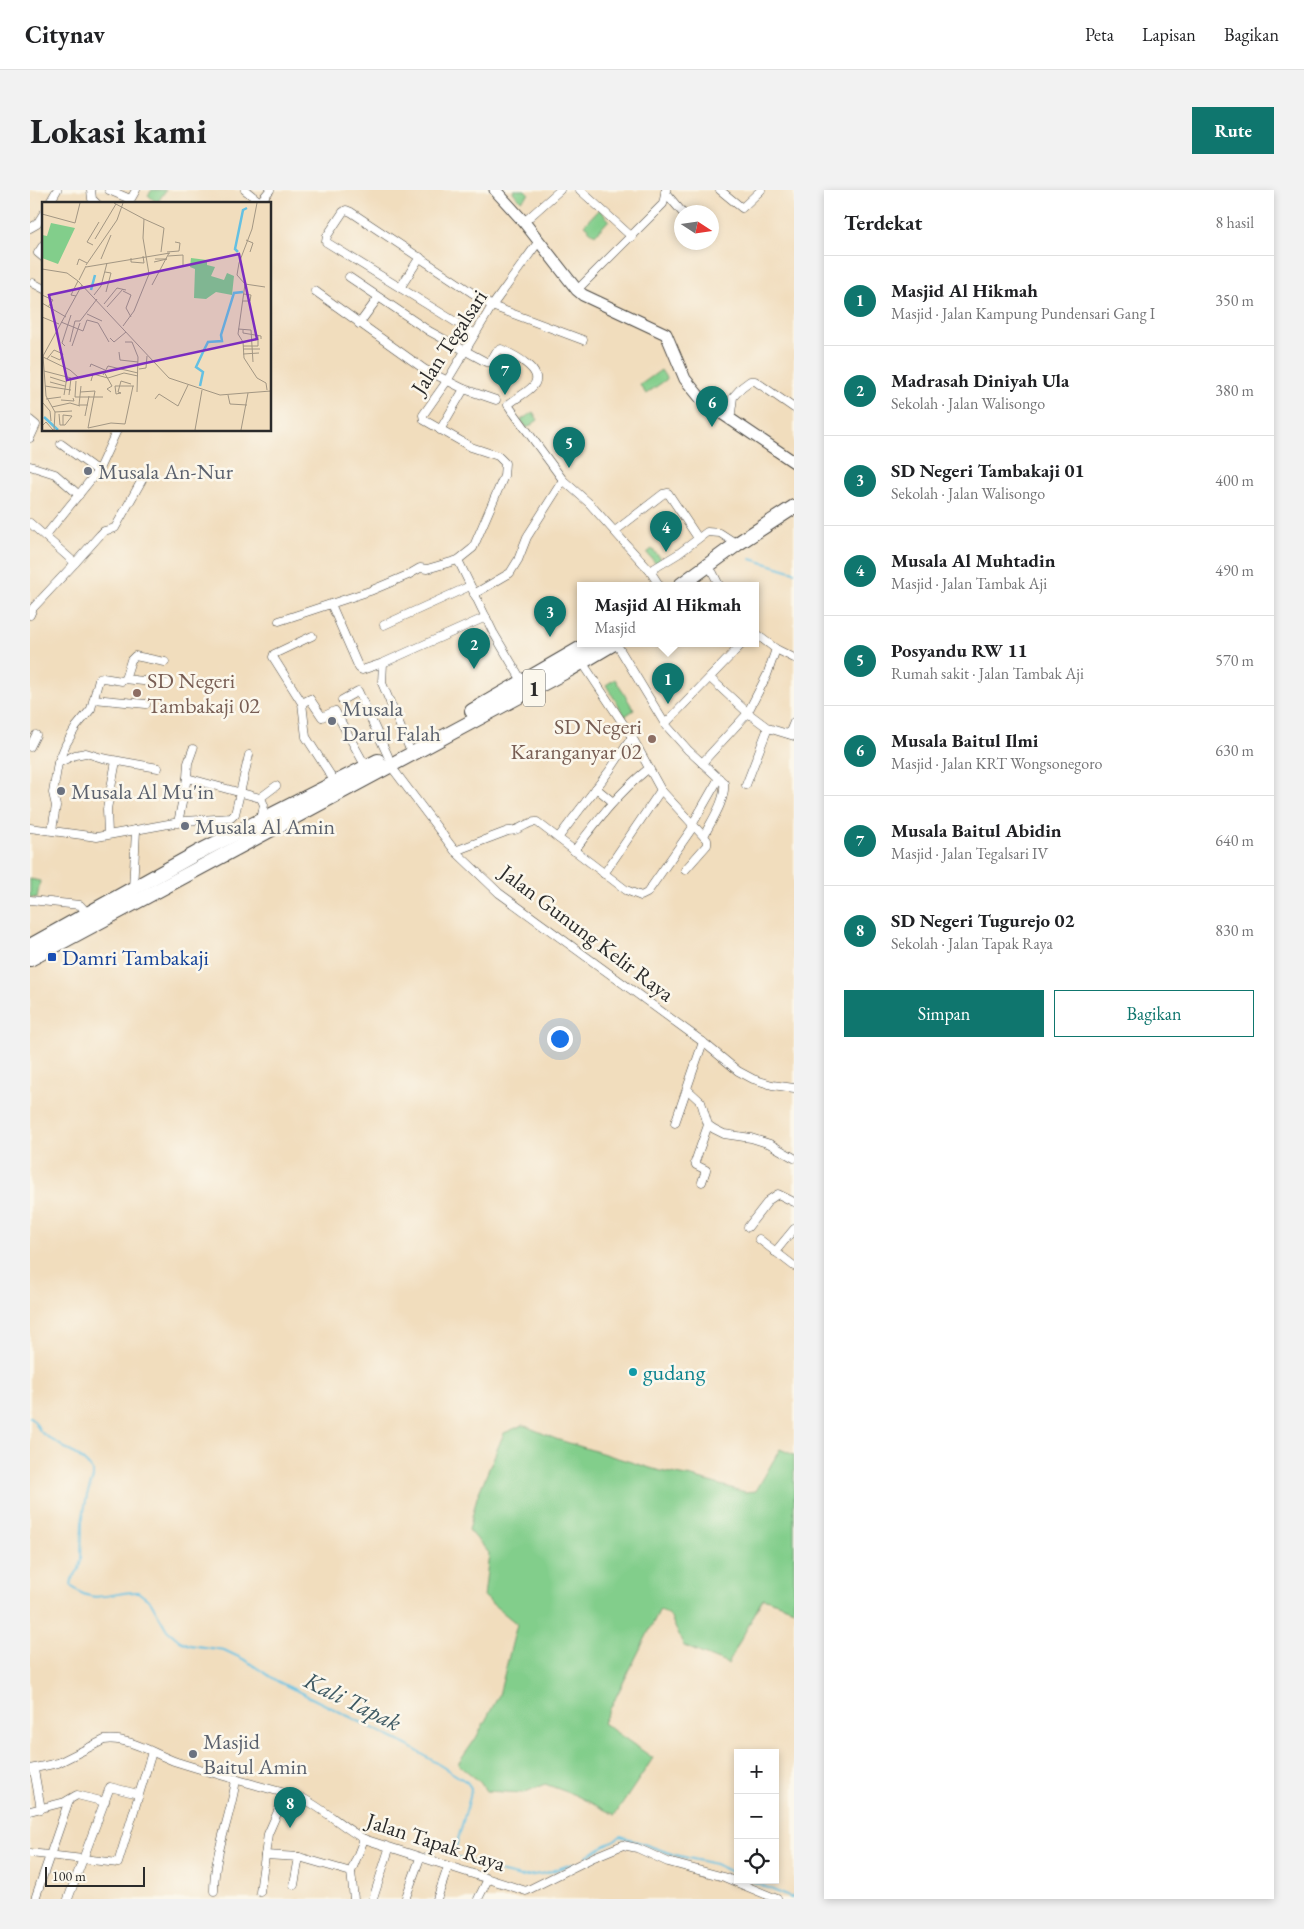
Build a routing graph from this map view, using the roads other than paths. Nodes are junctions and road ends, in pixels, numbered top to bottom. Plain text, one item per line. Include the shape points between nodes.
1 (57, 190) edge
2 (91, 190) edge
3 (110, 190) edge
4 (136, 190) edge
5 (245, 190) edge
6 (270, 190) edge
7 (495, 190) edge
8 (560, 190) edge
9 (580, 190) edge
10 (720, 190) edge
11 (761, 190) edge
12 (666, 191) edge
13 (129, 201) edge
14 (50, 202) edge
15 (92, 202) edge
16 (677, 205) edge
17 (42, 216) edge
18 (524, 222) junction
19 (30, 228) edge
20 (632, 237) junction
21 (539, 241) junction
22 (420, 257) junction
23 (349, 277) dead end
24 (33, 283) dead end
25 (42, 288) edge
26 (400, 288) junction
27 (577, 290) junction
28 (315, 291) dead end
29 (378, 298) junction
30 (492, 306) junction
31 (359, 324) junction
32 (475, 334) junction
33 (583, 340) dead end
34 (465, 351) junction
35 (447, 381) junction
36 (464, 389) junction
37 (496, 400) dead end
38 (794, 408) edge
39 (30, 420) edge
40 (730, 420) junction
41 (440, 430) junction
42 (117, 431) edge
43 (30, 438) edge
44 (61, 444) dead end
45 (794, 462) edge
46 (30, 466) edge
47 (98, 471) junction
48 (142, 480) dead end
49 (562, 480) junction
50 (78, 495) junction
51 (794, 507) edge
52 (794, 516) edge
53 (30, 524) edge
54 (769, 528) junction
55 (614, 531) junction
56 (45, 536) junction
57 (698, 538) junction
58 (737, 544) junction
59 (458, 560) junction
60 (75, 563) junction
61 (650, 571) junction
62 (716, 579) edge
63 (657, 582) edge
64 (685, 582) edge
65 (472, 590) junction
66 (331, 604) junction
67 (31, 609) edge
68 (486, 617) junction
69 (279, 621) dead end
70 (384, 625) dead end
71 (312, 636) dead end
72 (759, 636) edge
73 (583, 647) edge
74 (608, 647) edge
75 (617, 647) edge
76 (739, 647) edge
77 (776, 649) junction
78 (794, 658) edge
79 (164, 662) dead end
80 (582, 662) junction
81 (383, 663) junction
82 (125, 678) junction
83 (710, 678) junction
84 (522, 681) junction
85 (170, 684) dead end
86 (94, 699) junction
87 (342, 700) dead end
88 (302, 703) junction
89 (146, 704) dead end
90 (749, 710) junction
91 (794, 722) edge
92 (665, 724) junction
93 (768, 728) junction
94 (36, 735) dead end
95 (792, 735) edge
96 (632, 738) junction
97 (408, 745) junction
98 (30, 747) edge
99 (193, 749) dead end
100 (249, 755) dead end
101 (116, 760) junction
102 (388, 760) junction
103 (58, 763) junction
104 (702, 763) junction
105 (366, 767) junction
106 (158, 768) dead end
107 (648, 769) junction
108 (716, 775) junction
109 (187, 778) junction
110 (335, 782) junction
111 (746, 785) dead end
112 (276, 786) dead end
113 (596, 788) junction
114 (660, 790) junction
115 (240, 792) junction
116 (261, 798) junction
117 (612, 802) junction
118 (260, 820) junction
119 (178, 823) junction
120 (693, 826) junction
121 (30, 828) edge
122 (52, 830) junction
123 (136, 830) junction
124 (108, 834) junction
125 (704, 836) junction
126 (558, 838) junction
127 (455, 850) junction
128 (574, 851) junction
129 (685, 870) dead end
130 (604, 874) junction
131 (133, 890) junction
132 (30, 900) edge
133 (88, 914) junction
134 (30, 946) edge
135 (30, 959) edge
136 (704, 1042) junction
137 (794, 1088) edge
138 (688, 1090) junction
139 (675, 1123) dead end
140 (708, 1125) junction
141 (794, 1158) edge
142 (702, 1182) dead end
143 (794, 1202) edge
144 (748, 1227) dead end
145 (794, 1230) edge
146 (758, 1238) dead end
147 (775, 1252) junction
148 (794, 1266) edge
149 (152, 1752) junction
150 (32, 1769) edge
151 (236, 1779) junction
152 (286, 1793) junction
153 (138, 1794) junction
154 (69, 1800) junction
155 (105, 1802) junction
156 (40, 1809) junction
157 (30, 1811) edge
158 (364, 1840) junction
159 (389, 1849) junction
160 (30, 1853) edge
161 (50, 1854) junction
162 (265, 1855) junction
163 (299, 1857) junction
164 (84, 1858) junction
165 (420, 1858) junction
166 (448, 1867) junction
167 (351, 1872) junction
168 (488, 1879) junction
169 (294, 1885) dead end
170 (526, 1890) junction
171 (214, 1891) dead end
172 (260, 1892) dead end
173 (406, 1897) dead end
174 (35, 1899) edge
175 (68, 1899) edge
176 (354, 1899) edge
177 (373, 1899) edge
178 (437, 1899) edge
179 (478, 1899) edge
180 (523, 1899) edge
181 (777, 1899) edge

1 - 14 street
2 - 15 street
3 - 13 street
4 - 13 street
5 - 6 street via 260,202
7 - 18 street
8 - 18 street
9 - 20 street
10 - 11 street via 742,208
12 - 16 street
12 - 20 street via 662,204
17 - 19 street
18 - 21 street
20 - 27 street
21 - 27 street
21 - 30 street, Jalan Tegalsari
22 - 26 street
22 - 26 street via 346,210 327,236 326,242 334,248
22 - 30 street
23 - 29 street
24 - 25 street
26 - 32 street
27 - 40 street via 666,334 693,390
28 - 31 street
29 - 31 street
29 - 34 street
30 - 32 street, Jalan Tegalsari
30 - 33 street
31 - 35 street
32 - 34 street, Jalan Tegalsari
34 - 35 street, Jalan Tegalsari
34 - 49 street via 488,363 501,349 517,356 534,372 537,378 533,387 508,405
35 - 36 street
35 - 41 street, Jalan Tegalsari via 423,418
36 - 37 street
36 - 41 street
38 - 40 street via 755,381 750,381 733,397
39 - 43 street via 36,425
40 - 45 street
41 - 59 street, Jalan Tegalsari via 471,447 498,456 505,463 504,476 476,543
42 - 47 street
44 - 47 street
46 - 50 street via 55,474
47 - 50 street
48 - 60 street via 116,528 100,534
49 - 55 street
49 - 65 street via 527,537 510,574
50 - 56 street
51 - 54 highway
52 - 54 highway
53 - 56 street
54 - 58 highway
54 - 62 highway
55 - 57 street via 668,493
55 - 61 street
56 - 60 street
57 - 58 street via 712,531
57 - 61 street
58 - 64 highway
59 - 65 street
59 - 66 street via 420,568 370,591
60 - 67 street
61 - 63 street
65 - 68 street
65 - 70 street via 412,611
66 - 69 street
66 - 81 street via 359,668 363,670
68 - 81 street
68 - 84 street
71 - 88 street via 273,656
72 - 77 street
73 - 84 highway, 1
74 - 80 highway, 1
75 - 92 street
76 - 83 street
77 - 78 street
77 - 90 street
79 - 82 street via 135,656
80 - 96 street
80 - 102 highway, 1
81 - 97 street via 382,680
82 - 85 street
82 - 86 street via 122,681 100,679
83 - 90 street
83 - 92 street
84 - 97 highway, 1
86 - 89 street
86 - 103 street
87 - 102 street, Jalan Gunung Kelir Raya via 358,691
88 - 105 street via 310,699 322,718 335,711
88 - 110 street via 306,737
90 - 93 street
90 - 104 street
91 - 95 street
92 - 104 street
93 - 95 street
93 - 111 street
94 - 98 street
96 - 107 street
96 - 113 street
97 - 102 highway, 1
99 - 109 street
100 - 115 street
101 - 103 street via 86,753
101 - 106 street
101 - 124 street via 106,809
102 - 105 highway, 1
102 - 127 street, Jalan Gunung Kelir Raya
102 - 135 highway, 1 via 153,894
103 - 122 street via 52,793 56,806
104 - 108 street
105 - 110 highway, 1
107 - 114 street
107 - 117 street
108 - 120 street
108 - 125 street via 725,789
109 - 115 street
109 - 119 street
110 - 118 highway, 1
112 - 116 street
113 - 117 street
113 - 126 street
114 - 120 street
114 - 130 street
115 - 116 street
115 - 119 street via 231,818
116 - 118 street via 264,805
117 - 128 street
118 - 131 highway, 1
119 - 123 street
120 - 125 street
120 - 130 street via 644,896 626,890
121 - 122 street
122 - 124 street via 90,837
123 - 124 street
123 - 131 street
125 - 129 street via 707,844
126 - 127 street via 533,821 516,830
126 - 128 street
127 - 136 street, Jalan Gunung Kelir Raya via 499,893
128 - 130 street
131 - 133 highway, 1
132 - 133 street via 80,905
133 - 134 highway, 1
136 - 137 street, Jalan Gunung Kelir Raya via 738,1071 772,1085
136 - 138 street
138 - 139 street
138 - 140 street via 701,1102
140 - 141 street via 724,1134 770,1144
140 - 142 street via 695,1162 706,1170
143 - 144 street via 778,1194 769,1200
145 - 147 street
146 - 147 street
147 - 148 street
149 - 150 street, Jalan Tapak Raya via 112,1738 58,1764
149 - 151 street, Jalan Tapak Raya
149 - 153 street
150 - 156 street
151 - 152 street, Jalan Tapak Raya
151 - 171 street via 214,1870
152 - 158 street, Jalan Tapak Raya via 312,1803
152 - 162 street via 268,1834
153 - 155 street via 110,1787
153 - 164 street via 119,1862
154 - 155 street via 77,1795
154 - 156 street
154 - 161 street
155 - 164 street
156 - 157 street
158 - 159 street, Jalan Tapak Raya
158 - 167 street
159 - 165 street, Jalan Tapak Raya
159 - 177 street
160 - 161 street
161 - 164 street
161 - 174 street
162 - 163 street
162 - 172 street
163 - 167 street
163 - 169 street
164 - 175 street
165 - 166 street, Jalan Tapak Raya
165 - 173 street
166 - 168 street, Jalan Tapak Raya
166 - 178 street
167 - 176 street
168 - 170 street, Jalan Tapak Raya
168 - 179 street
170 - 180 street
170 - 181 street, Jalan Tapak Raya via 623,1845 668,1862 724,1877

